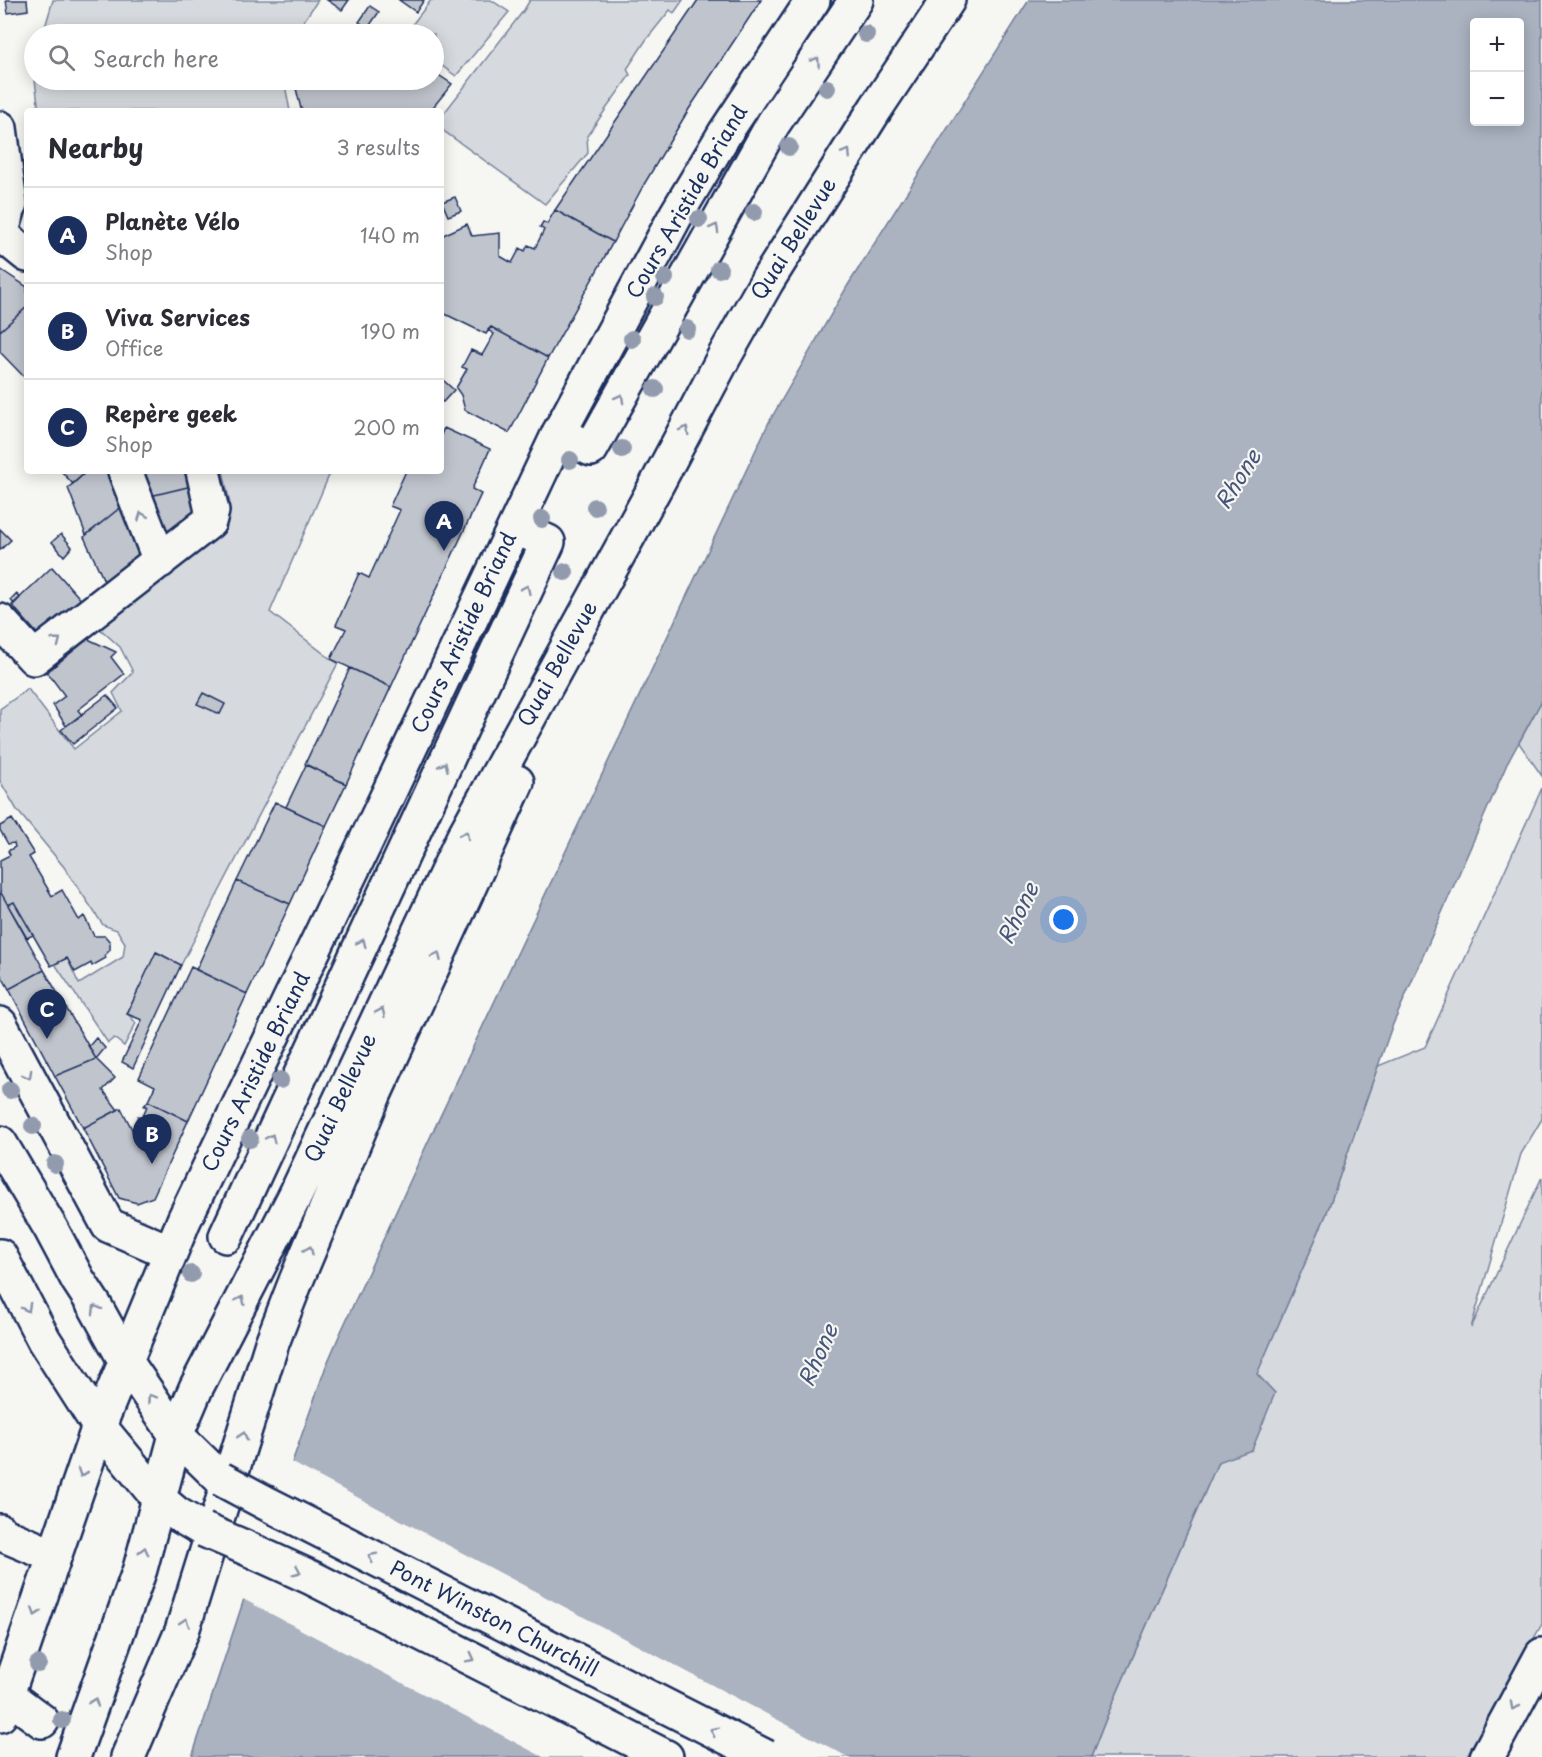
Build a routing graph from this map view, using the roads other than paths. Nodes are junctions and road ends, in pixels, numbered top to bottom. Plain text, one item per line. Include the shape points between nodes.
1 (813, 0) edge
2 (856, 0) edge
3 (948, 0) edge
4 (0, 128) edge
5 (1, 234) edge
6 (24, 253) edge
7 (559, 433) junction
8 (126, 474) edge
9 (204, 474) edge
10 (658, 482) junction
11 (514, 527) junction
12 (160, 561) junction
13 (0, 621) edge
14 (0, 1024) edge
15 (0, 1143) edge
16 (207, 1173) junction
17 (246, 1191) junction
18 (226, 1236) dead end
19 (170, 1252) junction
20 (0, 1256) edge
21 (125, 1360) junction
22 (99, 1426) junction
23 (176, 1435) junction
24 (158, 1498) junction
25 (0, 1531) edge
26 (54, 1556) junction
27 (1542, 1655) edge
28 (4, 1705) edge
29 (42, 1721) dead end
30 (73, 1757) edge
31 (128, 1757) edge
32 (666, 1757) edge
33 (766, 1757) edge
34 (1487, 1757) edge

1 - 7 main road, Cours Aristide Briand via 724,133
7 -> 2 main road via 591,449 773,124
10 -> 3 main road, Quai Bellevue via 767,281
4 - 5 main road via 10,204
5 - 6 main road
7 - 11 main road, Cours Aristide Briand
12 -> 8 main road
9 - 12 main road via 211,504 209,522
23 -> 10 main road, Quai Bellevue via 196,1388 296,1194 463,838
31 -> 10 main road via 182,1631 272,1343 296,1281 412,1010
11 - 16 main road, Cours Aristide Briand
17 -> 11 main road via 548,542
13 -> 12 main road via 34,658
14 -> 19 main road via 108,1225
21 -> 15 main road, Pont Winston Churchill
16 - 17 main road
16 - 19 main road, Cours Aristide Briand
17 - 18 main road
19 - 21 main road, Cours Aristide Briand
20 -> 22 main road via 44,1340
21 - 22 main road, Cours Aristide Briand
23 -> 21 main road, Pont Winston Churchill
22 - 24 main road
22 -> 26 main road, Cours Aristide Briand
23 - 24 main road, Quai Bellevue
33 -> 23 main road, Pont Winston Churchill, bridge via 222,1479
30 -> 24 main road, Quai Bellevue via 140,1569
24 -> 32 main road, bridge via 204,1530 312,1578
25 - 26 main road
26 -> 28 main road, Cours Aristide Briand
27 -> 34 main road
28 - 29 main road

